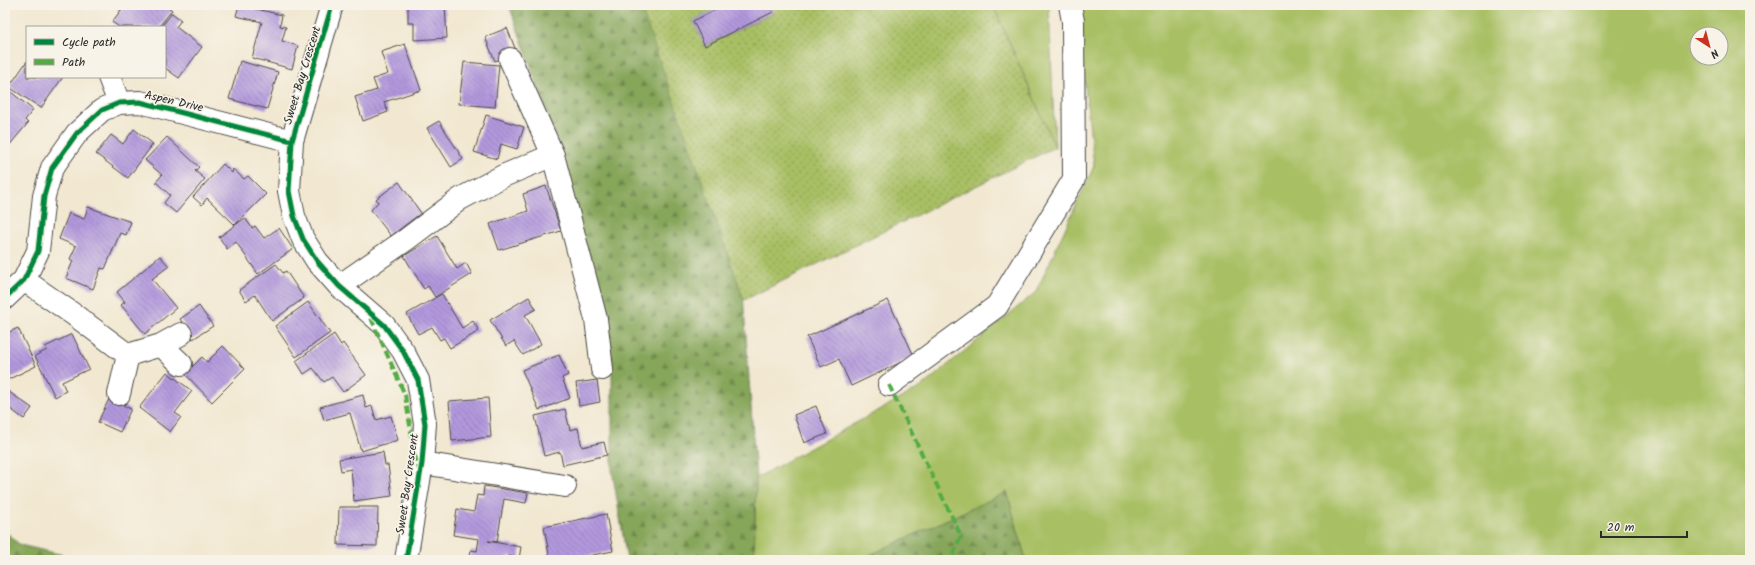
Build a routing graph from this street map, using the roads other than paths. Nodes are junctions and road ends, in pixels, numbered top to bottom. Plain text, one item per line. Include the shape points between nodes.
1 (332, 5) edge
2 (1070, 5) edge
3 (510, 59) dead end
4 (109, 78) edge
5 (119, 103) junction
6 (292, 141) junction
7 (553, 155) junction
8 (24, 280) junction
9 (339, 286) junction
10 (5, 298) edge
11 (181, 334) dead end
12 (161, 345) junction
13 (128, 355) junction
14 (181, 364) dead end
15 (602, 369) dead end
16 (889, 385) dead end
17 (119, 394) dead end
18 (422, 464) junction
19 (565, 486) dead end
20 (406, 560) edge

1 - 6 street, Sweet Bay Crescent
2 - 16 street via 1073,21 1074,179 997,306
3 - 7 street
4 - 5 street
5 - 6 street, Aspen Drive via 140,102
5 - 8 street, Aspen Drive via 102,110 77,133 52,168 44,196 38,251
6 - 9 street, Sweet Bay Crescent via 289,191 294,216 303,239
7 - 9 street via 503,176 460,199
7 - 15 street via 596,319
8 - 10 street, Aspen Drive
8 - 13 street
9 - 18 street, Sweet Bay Crescent via 384,325 403,351 418,380 425,424
11 - 12 street
12 - 13 street
12 - 14 street
13 - 17 street
18 - 19 street
18 - 20 street, Sweet Bay Crescent

